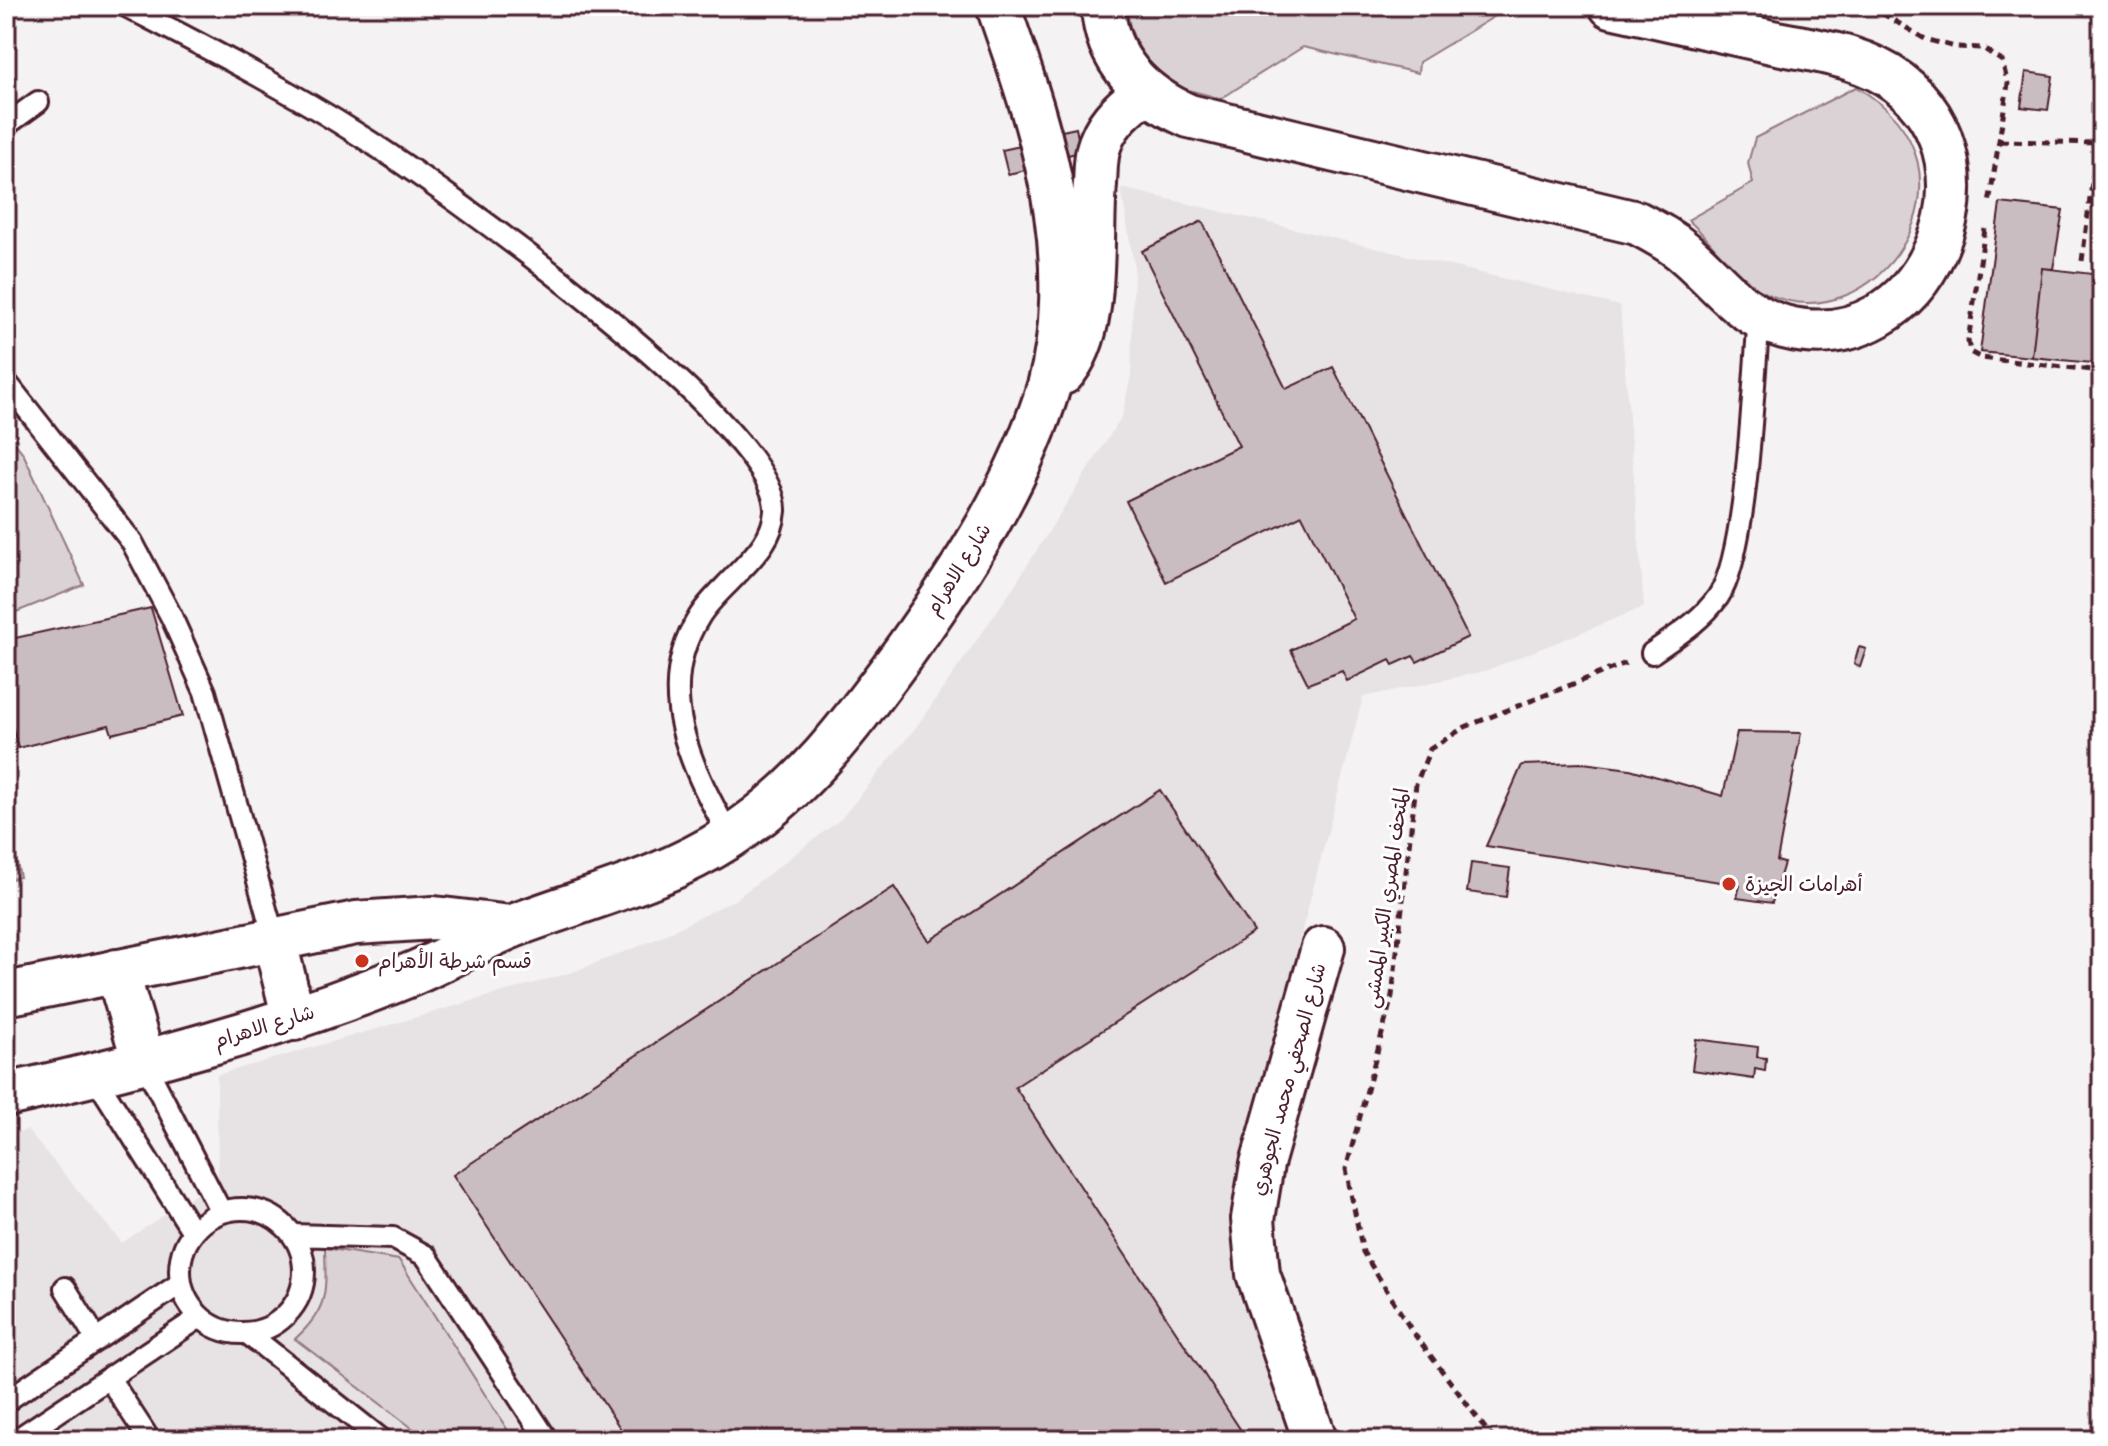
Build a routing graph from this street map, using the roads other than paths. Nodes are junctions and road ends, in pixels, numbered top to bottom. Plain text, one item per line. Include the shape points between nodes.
1 (126, 6) edge
2 (998, 6) edge
3 (1103, 6) edge
4 (1611, 6) edge
5 (1145, 92) junction
6 (38, 102) dead end
7 (6, 125) edge
8 (1759, 318) junction
9 (6, 382) edge
10 (1049, 384) junction
11 (1652, 653) road end
12 (730, 837) junction
13 (511, 927) junction
14 (274, 938) junction
15 (1323, 948) dead end
16 (117, 971) junction
17 (6, 994) edge
18 (294, 1019) junction
19 (144, 1062) junction
20 (94, 1075) junction
21 (6, 1095) edge
22 (221, 1212) junction
23 (193, 1232) junction
24 (293, 1235) junction
25 (181, 1283) junction
26 (65, 1288) dead end
27 (200, 1317) junction
28 (247, 1333) junction
29 (97, 1340) junction
30 (109, 1378) junction
31 (6, 1401) edge
32 (145, 1433) dead end
33 (16, 1440) edge
34 (382, 1440) edge
35 (547, 1440) edge
36 (1315, 1440) edge

1 - 12 lane via 336,121 503,234 702,401 759,467 773,497 771,531 700,614 680,661 676,687 677,713 699,781
2 - 10 street, شارع الاهرام via 1043,150 1056,214 1060,299
3 - 5 street via 1117,57
4 - 8 street via 1855,60 1900,84 1932,124 1947,173 1945,222 1939,246 1915,287 1897,304 1854,326 1806,331
5 - 8 street via 1189,116 1637,223 1683,252 1739,306
5 - 10 street via 1116,116 1101,140 1084,339 1076,357
6 - 7 lane
8 - 11 lane via 1735,558 1724,587 1706,612
9 - 14 lane via 132,542 171,616 205,692
10 - 12 street, شارع الاهرام via 1007,485 945,595 826,755
12 - 13 street, شارع الاهرام via 645,880
13 - 14 street, شارع الاهرام via 395,918
13 - 18 street, شارع الاهرام via 410,975
14 - 16 street, شارع الاهرام
14 - 18 street
15 - 36 street, شارع الصحفي محمد الجوهري via 1259,1177 1253,1219 1258,1274
16 - 17 street, شارع الاهرام
16 - 19 street
18 - 19 street, شارع الاهرام
19 - 20 street, شارع الاهرام
19 - 22 lane
20 - 21 street, شارع الاهرام
20 - 23 lane
22 - 23 lane
22 - 24 lane via 261,1212
23 - 25 lane via 181,1256
24 - 28 lane via 304,1265 299,1298 278,1322
24 - 35 lane via 375,1235 411,1245 426,1256
25 - 27 lane
25 - 29 lane
26 - 29 lane
27 - 28 lane via 222,1329
27 - 30 lane
28 - 34 lane
29 - 31 lane
30 - 32 lane
30 - 33 lane

